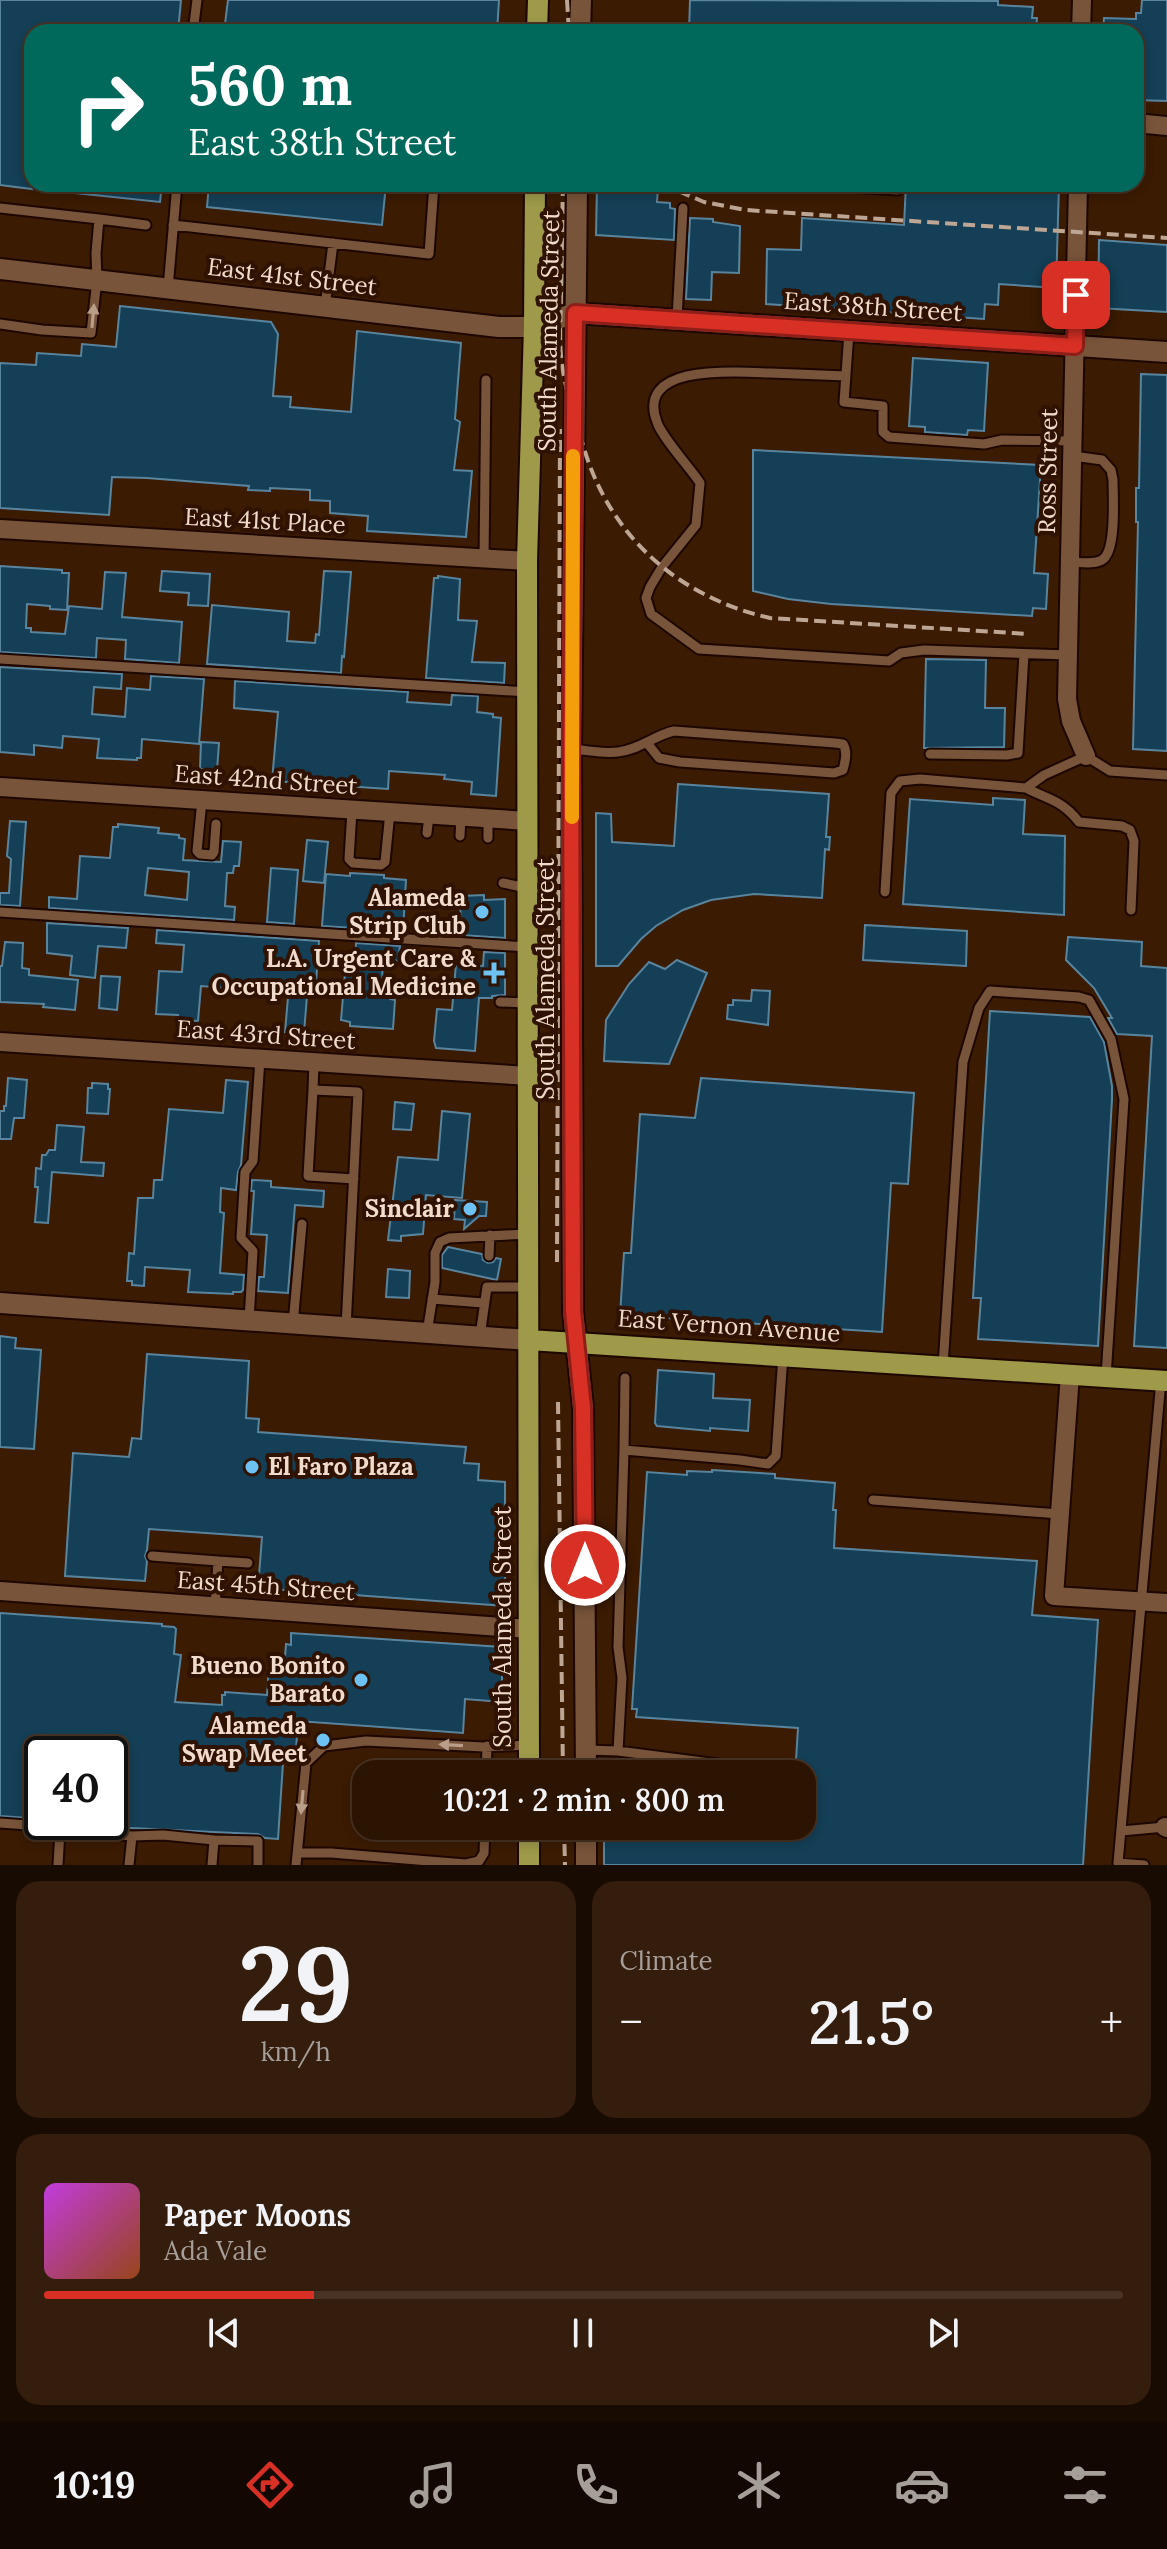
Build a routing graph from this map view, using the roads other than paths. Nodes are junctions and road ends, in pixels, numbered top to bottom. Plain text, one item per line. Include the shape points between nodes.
1 (197, 0) edge
2 (538, 0) edge
3 (581, 0) edge
4 (1082, 0) edge
5 (194, 24) edge
6 (537, 24) edge
7 (580, 24) edge
8 (1081, 24) edge
9 (1144, 124) edge
10 (1167, 126) edge
11 (176, 192) edge
12 (433, 192) edge
13 (535, 192) edge
14 (577, 192) edge
15 (1078, 192) edge
16 (0, 208) edge
17 (683, 208) dead end
18 (99, 219) junction
19 (146, 225) dead end
20 (173, 225) junction
21 (333, 243) junction
22 (0, 269) edge
23 (97, 280) junction
24 (168, 289) junction
25 (325, 307) junction
26 (575, 313) junction
27 (677, 319) junction
28 (0, 324) edge
29 (534, 327) junction
30 (849, 331) junction
31 (1075, 346) junction
32 (1167, 352) edge
33 (846, 376) junction
34 (486, 380) dead end
35 (1073, 449) junction
36 (0, 529) edge
37 (484, 559) junction
38 (527, 561) junction
39 (1070, 562) junction
40 (1024, 654) junction
41 (1068, 655) junction
42 (0, 659) edge
43 (528, 692) junction
44 (647, 743) junction
45 (571, 749) junction
46 (930, 754) dead end
47 (1086, 756) junction
48 (1167, 775) edge
49 (0, 787) edge
50 (1026, 788) junction
51 (202, 800) junction
52 (352, 810) junction
53 (390, 812) junction
54 (528, 821) junction
55 (216, 824) dead end
56 (503, 883) dead end
57 (528, 889) junction
58 (885, 892) dead end
59 (1131, 910) dead end
60 (0, 912) edge
61 (528, 947) junction
62 (500, 1002) dead end
63 (529, 1003) junction
64 (0, 1042) edge
65 (260, 1059) junction
66 (314, 1062) junction
67 (529, 1076) junction
68 (313, 1090) junction
69 (354, 1179) junction
70 (302, 1224) dead end
71 (529, 1234) junction
72 (490, 1235) junction
73 (489, 1256) dead end
74 (529, 1287) junction
75 (432, 1299) junction
76 (0, 1303) edge
77 (483, 1303) junction
78 (249, 1321) junction
79 (293, 1324) junction
80 (346, 1327) junction
81 (427, 1333) junction
82 (480, 1336) junction
83 (529, 1340) junction
84 (576, 1342) junction
85 (783, 1355) junction
86 (943, 1366) junction
87 (1070, 1374) junction
88 (1106, 1377) junction
89 (625, 1378) dead end
90 (1164, 1380) edge
91 (624, 1450) junction
92 (873, 1500) dead end
93 (1060, 1514) junction
94 (152, 1556) dead end
95 (218, 1561) junction
96 (248, 1563) dead end
97 (0, 1591) edge
98 (1141, 1601) junction
99 (1167, 1603) edge
100 (215, 1607) junction
101 (529, 1629) junction
102 (529, 1745) junction
103 (487, 1746) junction
104 (586, 1750) junction
105 (618, 1751) junction
106 (486, 1760) edge
107 (529, 1760) edge
108 (586, 1760) edge
109 (687, 1760) edge
110 (0, 1823) edge
111 (24, 1825) edge
112 (1166, 1828) edge
113 (1121, 1831) junction
114 (128, 1836) edge
115 (132, 1836) junction
116 (59, 1840) edge
117 (214, 1840) junction
118 (484, 1840) edge
119 (529, 1840) edge
120 (586, 1840) edge
121 (298, 1853) junction
122 (405, 1863) edge
123 (58, 1865) edge
124 (129, 1865) edge
125 (212, 1865) edge
126 (258, 1865) edge
127 (296, 1865) edge
128 (529, 1865) edge
129 (586, 1865) edge
130 (1144, 1865) edge

1 - 5 lane
2 - 6 main road
3 - 7 street
4 - 8 street
9 - 10 street
11 - 20 lane
12 - 21 lane via 429,254
13 - 29 main road, South Alameda Street
14 - 26 street, South Alameda Street
15 - 31 street, Ross Street
16 - 18 lane
17 - 27 lane
18 - 19 lane
18 - 23 lane
20 - 21 lane
20 - 24 lane
21 - 25 lane
22 - 23 street, East 41st Street
23 - 24 street, East 41st Street
28 -> 23 lane via 91,333
24 - 25 street, East 41st Street
25 - 29 street, East 41st Street
26 - 27 street, East 38th Street
26 - 29 street, East 41st Street
26 - 45 street, South Alameda Street
27 - 30 street, East 38th Street
29 - 38 main road, South Alameda Street
30 - 31 street, East 38th Street
30 - 33 lane
31 - 32 street, East 38th Street
31 - 35 street, Ross Street
33 - 35 lane via 844,402 883,406 883,432 889,437 984,444 1002,440
33 - 40 lane via 715,371 665,385 656,397 657,424 700,483 696,525 650,587 646,598 651,614 699,649 889,661 901,653 924,650
34 - 37 lane
35 - 39 street, Ross Street
35 - 39 lane via 1102,460 1111,470 1112,546 1099,562
36 - 37 street, East 41st Place
37 - 38 street, East 41st Place
38 - 43 main road, South Alameda Street
39 - 41 street, Ross Street
40 - 41 lane
40 - 46 lane via 1018,753
41 - 47 street, Ross Street via 1068,706
42 - 43 lane
43 - 54 main road, South Alameda Street
44 - 44 lane via 674,731 835,743 846,748 846,760 843,770 834,773 680,762 659,758
44 - 45 lane via 619,752
45 - 84 street, South Alameda Street
47 - 48 lane via 1110,771
47 - 50 lane
49 - 51 street, East 42nd Street
50 - 58 lane via 900,781 891,793
50 - 59 lane via 1059,802 1079,822 1130,830
51 - 52 street, East 42nd Street
51 - 55 lane via 200,854 214,852
52 - 53 street, East 42nd Street
52 - 53 lane via 349,859 381,865
53 - 54 street, East 42nd Street via 428,824 488,828
54 - 57 main road, South Alameda Street
56 - 57 lane
57 - 61 main road, South Alameda Street
60 - 61 lane
61 - 63 main road, South Alameda Street
62 - 63 lane
63 - 67 main road, South Alameda Street
64 - 65 street, East 43rd Street
65 - 66 street, East 43rd Street
65 - 78 lane via 241,1238 253,1251
66 - 67 street, East 43rd Street
66 - 68 lane
67 - 71 main road, South Alameda Street
68 - 69 lane via 358,1092
68 - 69 lane via 308,1176
69 - 80 lane
70 - 79 lane
71 - 72 lane
71 - 74 main road, South Alameda Street
72 - 73 lane
72 - 75 lane via 440,1242
74 - 77 lane via 487,1282
74 - 83 main road, South Alameda Street
75 - 77 lane
75 - 81 lane
76 - 78 street, East Vernon Avenue
77 - 82 lane
78 - 79 street, East Vernon Avenue
79 - 80 street, East Vernon Avenue
80 - 81 street, East Vernon Avenue
81 - 82 street, East Vernon Avenue
82 - 83 street, East Vernon Avenue
83 - 84 main road, East Vernon Avenue
83 - 101 main road, South Alameda Street
84 - 85 main road, East Vernon Avenue
84 - 104 street, South Alameda Street via 583,1408
85 - 86 main road, East Vernon Avenue
85 - 91 lane via 776,1456 768,1464
86 - 87 main road, East Vernon Avenue
86 - 88 lane via 963,1062 979,1008 990,991 1079,997 1089,1000 1111,1039 1124,1099
87 - 88 main road, East Vernon Avenue
87 - 93 street
88 - 90 main road, East Vernon Avenue
89 - 91 lane
90 - 98 lane
91 - 105 lane
92 - 93 lane
93 - 98 street via 1054,1596
94 - 95 lane
95 - 96 lane
95 - 100 lane
97 - 100 street, East 45th Street
98 - 99 street
98 - 113 lane
100 - 101 street, East 45th Street
101 - 102 main road, South Alameda Street
102 - 103 lane
102 - 107 main road, South Alameda Street
103 - 106 lane
103 -> 121 lane via 366,1741 324,1746 306,1763
104 - 105 lane
104 - 108 street, South Alameda Street
105 - 109 lane
110 - 111 lane
112 - 113 lane
113 - 130 lane via 1118,1863
114 - 115 lane
115 - 117 lane
115 - 124 lane
116 - 123 lane
117 - 125 lane
117 - 126 lane via 258,1841
118 - 122 lane via 479,1861
119 - 128 main road
120 - 129 street
121 - 122 lane
121 - 127 lane

